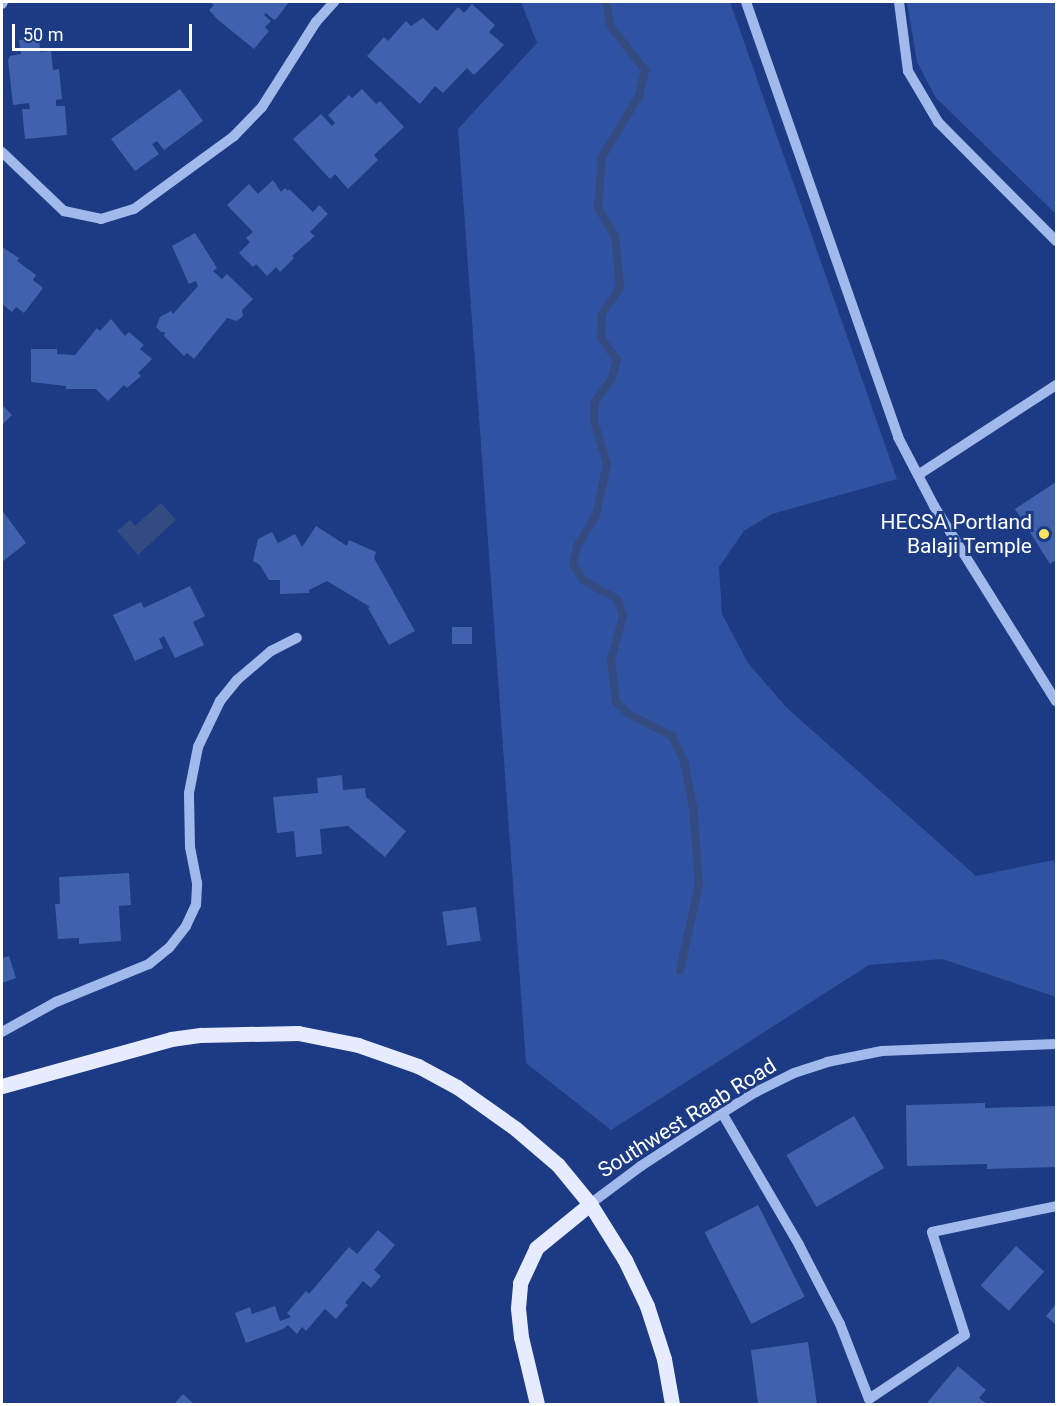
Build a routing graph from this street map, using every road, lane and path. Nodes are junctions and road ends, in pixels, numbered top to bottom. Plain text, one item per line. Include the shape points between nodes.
1 (334, 2) edge
2 (746, 2) edge
3 (899, 2) edge
4 (2, 152) edge
5 (1056, 241) edge
6 (1056, 385) edge
7 (918, 475) junction
8 (297, 638) dead end
9 (1056, 701) edge
10 (2, 1032) edge
11 (1056, 1044) edge
12 (2, 1086) edge
13 (722, 1113) junction
14 (590, 1204) junction
15 (1056, 1206) edge
16 (537, 1404) edge
17 (672, 1404) edge

1 - 4 street via 316,22 262,107 234,136 134,209 101,219 64,211
2 - 7 street via 898,437
3 - 5 street via 908,71 938,122
6 - 7 street
7 - 9 street
8 - 10 street via 271,651 237,680 220,701 198,747 189,793 196,905 170,948 149,964 56,1002
11 - 13 street, Southwest Raab Road via 882,1051 827,1062 794,1073
12 - 14 main road via 171,1039 201,1035 298,1033 348,1043 418,1066 482,1104 558,1165
13 - 14 street, Southwest Raab Road
13 - 15 street via 840,1324 869,1399 965,1335 932,1232
14 - 16 main road via 536,1248 520,1283 521,1337
14 - 17 main road via 626,1260 647,1306 664,1359

